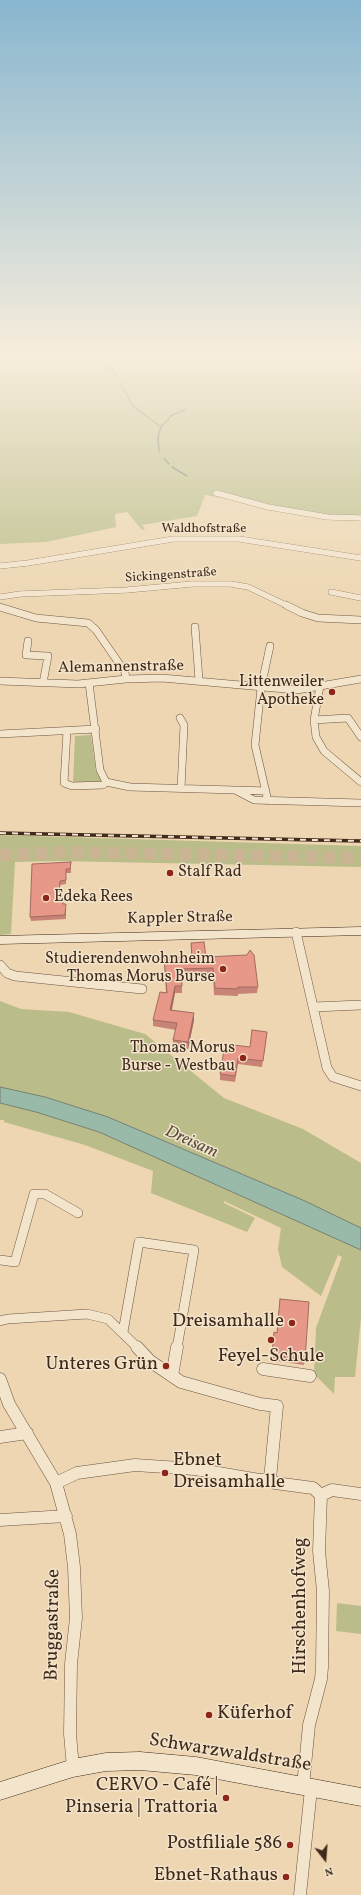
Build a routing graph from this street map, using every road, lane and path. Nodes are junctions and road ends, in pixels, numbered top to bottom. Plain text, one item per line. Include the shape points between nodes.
1 (216, 493) dead end
2 (361, 518) edge
3 (361, 558) edge
4 (0, 566) edge
5 (331, 592) dead end
6 (0, 597) edge
7 (361, 598) edge
8 (0, 607) edge
9 (361, 620) edge
10 (195, 627) dead end
11 (28, 641) dead end
12 (270, 646) dead end
13 (126, 679) junction
14 (361, 679) edge
15 (199, 680) junction
16 (0, 681) edge
17 (43, 683) junction
18 (89, 683) junction
19 (320, 686) junction
20 (261, 688) junction
21 (180, 718) dead end
22 (314, 720) junction
23 (96, 729) junction
24 (67, 731) junction
25 (0, 734) edge
26 (361, 737) edge
27 (361, 782) edge
28 (105, 783) junction
29 (181, 789) junction
30 (235, 790) junction
31 (266, 791) junction
32 (268, 801) junction
33 (361, 803) edge
34 (296, 932) junction
35 (361, 932) edge
36 (0, 940) edge
37 (0, 965) edge
38 (142, 989) dead end
39 (361, 1005) edge
40 (314, 1007) junction
41 (361, 1086) edge
42 (78, 1213) dead end
43 (0, 1260) edge
44 (0, 1322) edge
45 (123, 1332) junction
46 (263, 1369) dead end
47 (172, 1376) junction
48 (310, 1376) dead end
49 (0, 1379) edge
50 (27, 1433) junction
51 (0, 1437) edge
52 (270, 1479) junction
53 (56, 1483) junction
54 (361, 1494) edge
55 (321, 1495) junction
56 (66, 1516) junction
57 (0, 1520) edge
58 (73, 1768) junction
59 (307, 1788) junction
60 (0, 1791) edge
61 (361, 1796) edge
62 (300, 1895) edge

1 - 2 street via 268,507
3 - 4 street, Waldhofstraße via 245,540 173,539 28,564
5 - 7 street
6 - 9 street, Sickingenstraße via 192,584 230,584 248,587 318,618
8 - 13 street via 36,618 88,623 96,630
10 - 15 street
11 - 17 street via 26,655 48,656
12 - 20 street
13 - 15 street, Alemannenstraße
13 - 18 street, Alemannenstraße
14 - 19 street, Alemannenstraße
15 - 20 street, Alemannenstraße
16 - 17 street, Alemannenstraße
17 - 18 street, Alemannenstraße
18 - 23 street
19 - 20 street, Alemannenstraße via 297,690
19 - 22 street
20 - 31 street via 255,745
21 - 29 street via 184,725
22 - 26 street via 348,718
22 - 27 street via 316,737 324,751
23 - 24 street
23 - 28 street via 100,770
24 - 25 street
24 - 28 street via 64,783 72,786
28 - 29 street via 130,787
29 - 30 street
30 - 31 street
30 - 32 street via 254,800
31 - 32 street
32 - 33 street
34 - 35 street, Kappler Straße
34 - 36 street, Kappler Straße
34 - 40 street
37 - 38 street via 7,973 15,976
39 - 40 street
40 - 41 street via 327,1068 333,1077
42 - 43 street via 45,1194 34,1194 15,1262
44 - 45 street via 8,1319 87,1314 108,1319
45 - 47 street via 150,1361
45 - 47 street via 139,1242 194,1250
46 - 48 street
47 - 52 street via 190,1386 277,1406
49 - 50 street, Bruggastraße via 9,1404
50 - 51 street
50 - 53 street, Bruggastraße
52 - 53 street via 258,1480 196,1469 135,1465 77,1473
52 - 55 street via 313,1488
53 - 56 street, Bruggastraße
54 - 55 street via 332,1490
55 - 59 street, Hirschenhofweg via 319,1551 323,1591 322,1666 309,1725
56 - 57 street
56 - 58 street, Bruggastraße via 76,1586 76,1618 71,1664 70,1734
58 - 59 street, Schwarzwaldstraße via 106,1762 140,1761 196,1766
58 - 60 street, Schwarzwaldstraße
59 - 61 street, Schwarzwaldstraße
59 - 62 street, Hirschenhofweg

